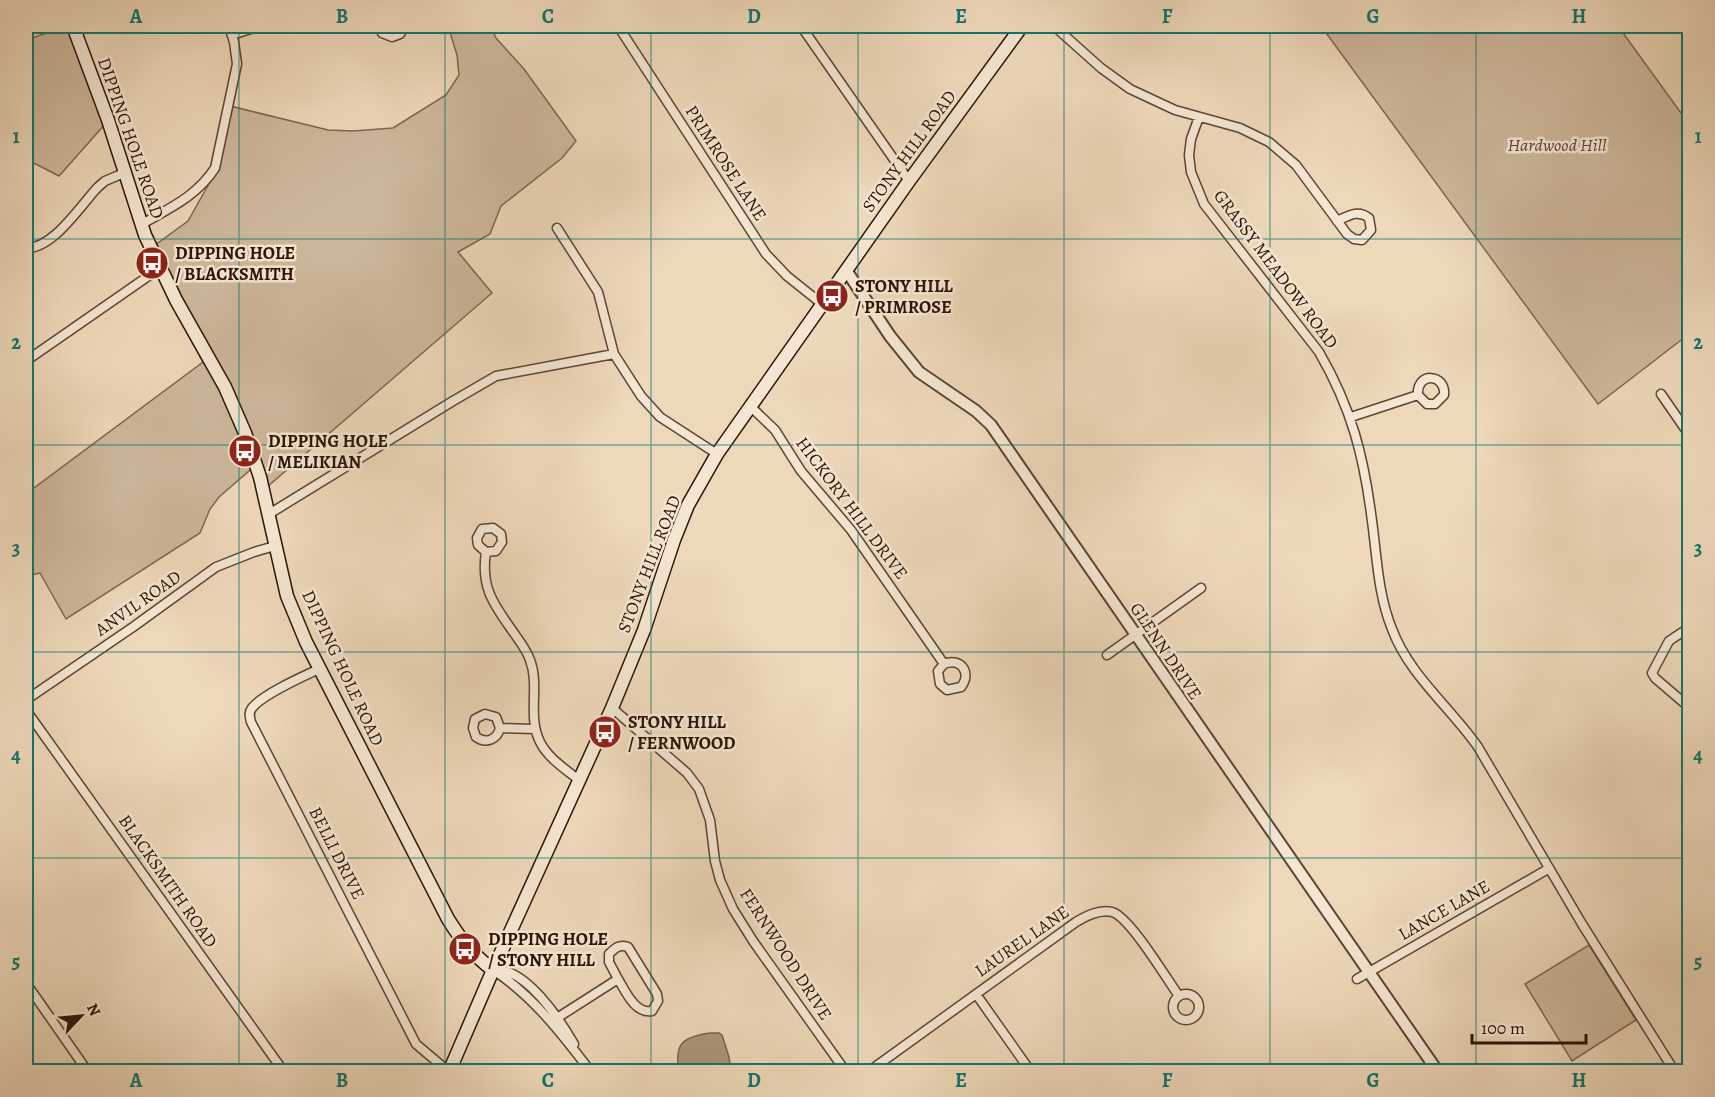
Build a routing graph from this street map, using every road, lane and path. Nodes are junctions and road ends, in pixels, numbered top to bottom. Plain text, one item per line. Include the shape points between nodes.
1 (73, 26) edge
2 (228, 26) edge
3 (260, 26) edge
4 (378, 26) edge
5 (405, 26) edge
6 (618, 26) edge
7 (801, 26) edge
8 (1022, 26) edge
9 (1053, 26) edge
10 (232, 35) junction
11 (1199, 117) junction
12 (124, 173) junction
13 (909, 181) junction
14 (1337, 221) dead end
15 (142, 224) junction
16 (557, 228) dead end
17 (26, 249) edge
18 (160, 268) junction
19 (846, 270) junction
20 (822, 304) junction
21 (614, 354) junction
22 (26, 362) edge
23 (1418, 394) dead end
24 (1662, 394) dead end
25 (750, 406) junction
26 (1351, 417) junction
27 (1689, 436) edge
28 (717, 454) junction
29 (269, 514) junction
30 (275, 546) junction
31 (486, 552) dead end
32 (1201, 588) dead end
33 (1689, 627) edge
34 (1135, 634) junction
35 (1107, 655) dead end
36 (944, 664) dead end
37 (319, 669) junction
38 (26, 700) edge
39 (612, 708) junction
40 (1689, 708) edge
41 (26, 710) edge
42 (500, 728) dead end
43 (535, 729) junction
44 (579, 780) junction
45 (1548, 869) junction
46 (493, 970) junction
47 (1368, 973) junction
48 (618, 979) junction
49 (1357, 979) dead end
50 (26, 983) edge
51 (976, 994) junction
52 (1179, 996) dead end
53 (557, 1018) junction
54 (581, 1058) junction
55 (88, 1071) edge
56 (284, 1071) edge
57 (449, 1071) edge
58 (591, 1071) edge
59 (846, 1071) edge
60 (868, 1071) edge
61 (1031, 1071) edge
62 (1438, 1071) edge
63 (1675, 1071) edge

1 - 12 main road, DIPPING HOLE ROAD
2 - 10 street
3 - 10 street
4 - 5 street via 382,33 392,37
6 - 20 street, PRIMROSE LANE via 766,254
7 - 13 street
8 - 13 main road, STONY HILL ROAD
9 - 11 street via 1130,89
10 - 15 street via 235,77 215,168 196,192
11 - 14 street via 1250,131 1278,149 1296,165
11 - 26 street, GRASSY MEADOW ROAD via 1189,155 1204,204 1312,342
12 - 15 main road, DIPPING HOLE ROAD
12 - 17 street via 98,187 51,239
13 - 19 main road, STONY HILL ROAD
15 - 18 main road, DIPPING HOLE ROAD
16 - 21 street via 598,292
18 - 22 street
18 - 29 main road, DIPPING HOLE ROAD via 235,409
19 - 20 main road, STONY HILL ROAD
19 - 34 street, GLENN DRIVE via 919,372 991,425
20 - 25 main road, STONY HILL ROAD
21 - 28 street via 650,408
21 - 29 street via 496,376
23 - 26 street
24 - 27 street
25 - 28 main road, STONY HILL ROAD
25 - 36 street, HICKORY HILL DRIVE via 775,430 801,471 843,519
26 - 45 street, GRASSY MEADOW ROAD via 1365,473 1383,604 1391,629 1404,655 1467,730
28 - 39 main road, STONY HILL ROAD via 686,512
29 - 30 main road, DIPPING HOLE ROAD
30 - 37 main road, DIPPING HOLE ROAD via 287,596
30 - 38 street, ANVIL ROAD via 216,567
31 - 43 street via 484,576 489,596 531,661
32 - 34 street
33 - 40 street via 1669,641 1652,673
34 - 35 street
34 - 47 street, GLENN DRIVE
37 - 46 main road, DIPPING HOLE ROAD via 448,919 464,945
37 - 57 street, BELLI DRIVE via 261,700 252,708 251,722 416,1044
39 - 44 main road, STONY HILL ROAD
39 - 59 street, FERNWOOD DRIVE via 687,773 699,789 710,820 720,880 733,909
41 - 56 street, BLACKSMITH ROAD
42 - 43 street
43 - 44 street via 549,754
44 - 46 main road, STONY HILL ROAD
45 - 47 street, LANCE LANE
45 - 63 street, GRASSY MEADOW ROAD
46 - 53 street via 507,970 518,976
46 - 54 street via 516,986
46 - 57 main road, STONY HILL ROAD
47 - 49 street, LANCE LANE
47 - 62 street, GLENN DRIVE
48 - 48 street via 638,1010 652,1011 657,994 628,947 622,945 609,954 609,963
48 - 53 street
50 - 55 street
51 - 52 street, LAUREL LANE via 1076,922 1106,911 1126,921
51 - 60 street, LAUREL LANE
51 - 61 street
53 - 54 street
54 - 58 street

